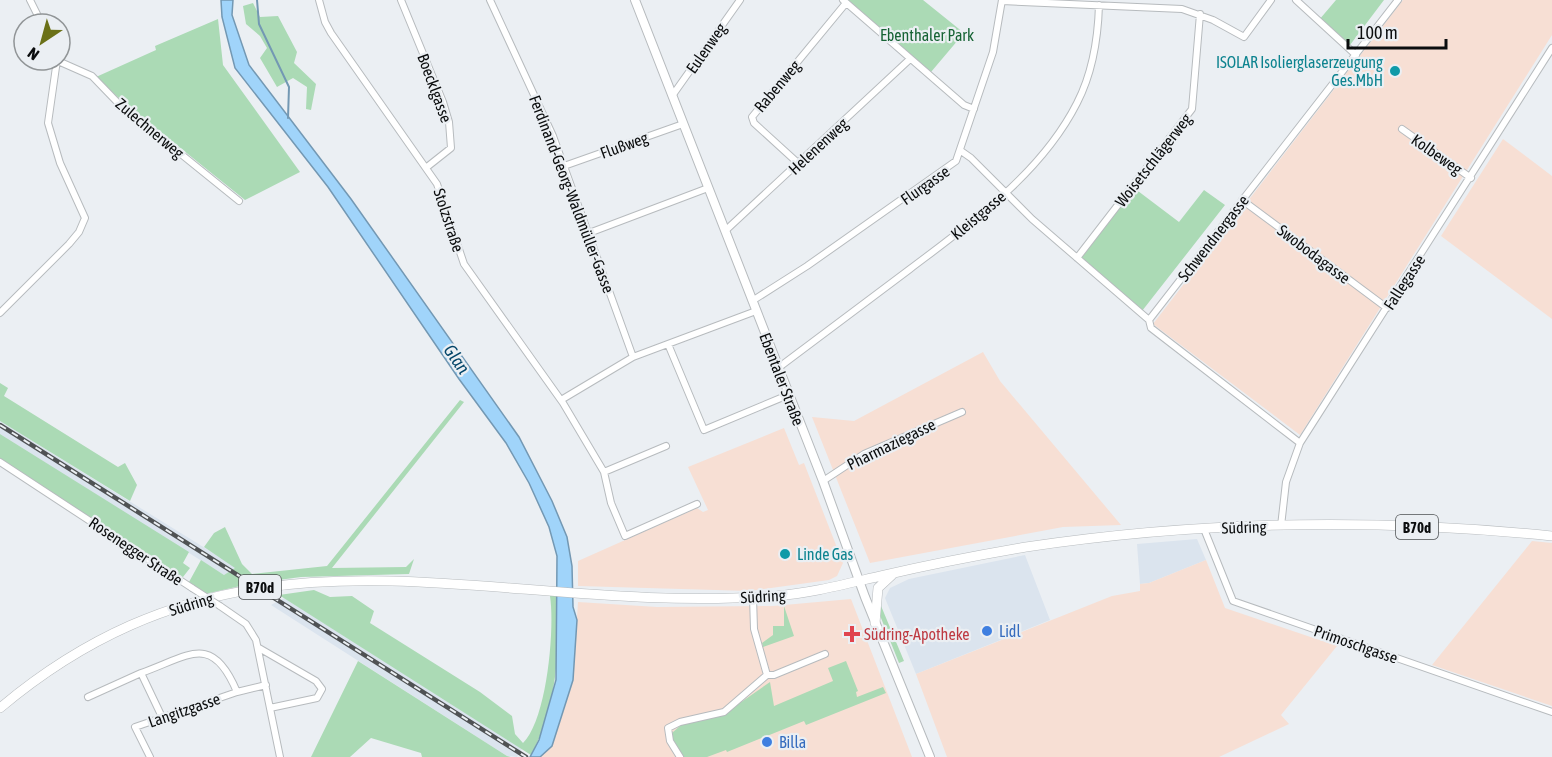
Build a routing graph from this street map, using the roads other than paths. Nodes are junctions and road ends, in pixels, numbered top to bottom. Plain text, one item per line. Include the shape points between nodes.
1 (319, 0) edge
2 (401, 0) edge
3 (490, 0) edge
4 (635, 0) edge
5 (740, 0) edge
6 (1002, 0) edge
7 (1271, 0) edge
8 (1296, 0) edge
9 (1398, 0) edge
10 (844, 1) edge
11 (1138, 3) edge
12 (1099, 5) junction
13 (1200, 14) junction
14 (1552, 48) edge
15 (1356, 55) junction
16 (910, 59) junction
17 (72, 67) edge
18 (56, 72) edge
19 (672, 96) junction
20 (974, 109) junction
21 (683, 124) junction
22 (1402, 129) dead end
23 (961, 151) junction
24 (799, 164) junction
25 (564, 166) junction
26 (427, 167) junction
27 (1471, 178) junction
28 (708, 188) junction
29 (1006, 193) junction
30 (1242, 200) junction
31 (239, 201) dead end
32 (725, 231) junction
33 (589, 233) junction
34 (1077, 258) junction
35 (753, 301) junction
36 (1387, 308) junction
37 (756, 311) junction
38 (0, 314) edge
39 (1149, 320) junction
40 (668, 344) junction
41 (633, 357) junction
42 (778, 368) junction
43 (788, 394) junction
44 (561, 400) junction
45 (962, 412) dead end
46 (1300, 443) junction
47 (666, 446) dead end
48 (0, 462) edge
49 (604, 472) junction
50 (823, 481) junction
51 (697, 504) dead end
52 (1281, 526) junction
53 (1204, 529) junction
54 (1552, 536) edge
55 (897, 572) junction
56 (859, 581) junction
57 (753, 597) junction
58 (875, 622) junction
59 (259, 648) junction
60 (825, 654) dead end
61 (141, 673) junction
62 (767, 675) junction
63 (266, 685) junction
64 (237, 692) junction
65 (88, 697) dead end
66 (1552, 702) edge
67 (0, 708) edge
68 (270, 708) junction
69 (1551, 711) edge
70 (162, 717) junction
71 (150, 757) edge
72 (280, 757) edge
73 (680, 757) edge
74 (930, 757) edge

1 - 26 street, Stolzstraße via 331,33
2 - 26 street, Boecklgasse via 449,122 451,148
3 - 25 street, Ferdinand-Georg-Waldmüller-Gasse
4 - 19 main road, Ebentaler Straße
5 - 19 street, Eulenweg
6 - 12 street
6 - 20 street, Flurgasse via 993,52
7 - 13 street via 1244,37
8 - 15 street
9 - 15 street, Schwendnergasse
10 - 16 street
10 - 24 street, Rabenweg via 752,117
11 - 12 street
11 - 13 street
12 - 29 street, Kleistgasse via 1094,54 1078,101 1048,147
13 - 34 street, Woisetschlägerweg via 1192,109
14 - 27 street, Fallegasse
15 - 30 street, Schwendnergasse
16 - 20 street via 964,105
16 - 24 street, Helenenweg
17 - 31 street, Zulechnerweg via 92,76 119,104
18 - 38 street via 48,123 60,163 85,218 69,244
19 - 21 main road, Ebentaler Straße
20 - 23 street, Flurgasse
21 - 25 street, Flußweg
21 - 28 main road, Ebentaler Straße
22 - 27 street, Kolbeweg
23 - 29 street
23 - 35 street, Flurgasse via 945,171
24 - 32 street, Helenenweg
25 - 33 street, Ferdinand-Georg-Waldmüller-Gasse
26 - 44 street, Stolzstraße via 441,192 464,264
27 - 36 street, Fallegasse
28 - 32 main road, Ebentaler Straße
28 - 33 street
29 - 34 street
29 - 42 street, Kleistgasse
30 - 36 street, Swobodagasse
30 - 39 street, Schwendnergasse
32 - 35 main road, Ebentaler Straße
33 - 41 street, Ferdinand-Georg-Waldmüller-Gasse
34 - 39 street
35 - 37 main road, Ebentaler Straße
36 - 46 street, Fallegasse
37 - 40 street
37 - 42 main road, Ebentaler Straße
39 - 46 street via 1151,328
40 - 41 street
40 - 43 street via 704,430
41 - 44 street
42 - 43 main road, Ebentaler Straße
43 - 50 main road, Ebentaler Straße
44 - 49 street, Stolzstraße
45 - 50 street, Pharmaziegasse via 864,454
46 - 52 street, Fallegasse via 1286,482
47 - 49 street
48 - 59 street, Rosenegger Straße, bridge via 246,624
49 - 51 street, Stolzstraße via 611,503 625,536
50 - 56 main road, Ebentaler Straße
52 - 53 main road, Südring / B70d
52 - 54 main road, Südring / B70d via 1395,526
53 - 55 main road, Südring / B70d via 1035,546
53 - 69 street, Primoschgasse via 1233,601
55 - 56 main road, Südring / B70d
55 - 58 main road via 878,588
56 - 57 main road, Südring / B70d via 799,594
56 - 58 main road, Ebentaler Straße
57 - 62 street via 754,629
57 - 67 main road, Südring / B70d via 678,597 362,579 242,590 186,605 120,630 56,666
58 - 74 main road, Ebentaler Straße
59 - 63 street, Rosenegger Straße
59 - 68 street via 316,681 322,689 317,698
60 - 62 street
61 - 64 street via 198,653 209,653 222,663
61 - 65 street
61 - 70 street
62 - 73 street via 732,708 669,728 670,741
63 - 64 street, Langitzgasse
63 - 68 street, Rosenegger Straße
64 - 70 street, Langitzgasse
66 - 69 street
68 - 72 street, Rosenegger Straße
70 - 71 street, Langitzgasse via 135,727

